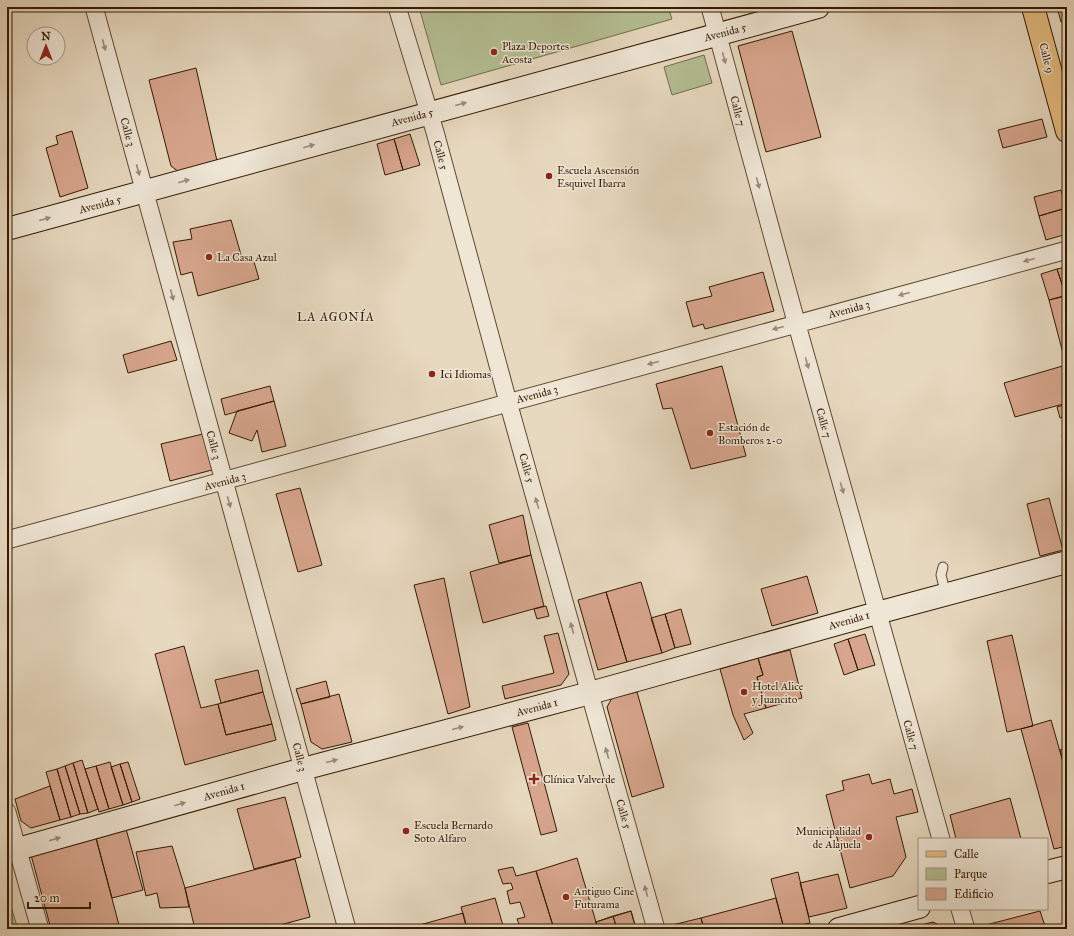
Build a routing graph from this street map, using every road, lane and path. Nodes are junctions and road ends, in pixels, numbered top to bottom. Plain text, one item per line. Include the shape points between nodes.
1 (94, 7) edge
2 (397, 7) edge
3 (710, 7) edge
4 (818, 7) edge
5 (1033, 7) edge
6 (718, 34) junction
7 (428, 113) junction
8 (1067, 132) edge
9 (144, 192) junction
10 (7, 229) edge
11 (1067, 250) edge
12 (796, 324) junction
13 (508, 402) junction
14 (224, 482) junction
15 (7, 540) edge
16 (1067, 562) edge
17 (943, 567) dead end
18 (946, 595) junction
19 (877, 612) junction
20 (590, 693) junction
21 (303, 769) junction
22 (7, 812) edge
23 (941, 838) edge
24 (12, 851) edge
25 (1067, 867) edge
26 (1048, 872) edge
27 (918, 907) edge
28 (960, 910) edge
29 (40, 929) edge
30 (347, 929) edge
31 (656, 929) edge
32 (839, 929) edge
33 (966, 929) edge

1 -> 9 street, Calle 3
2 - 7 street, Calle 5
3 - 6 street, Calle 7
4 - 6 street, Avenida 5
5 - 8 main road, Calle 9
7 -> 6 street, Avenida 5
6 -> 12 street, Calle 7
9 -> 7 street, Avenida 5
7 - 13 street, Calle 5
10 -> 9 street, Avenida 5
9 -> 14 street, Calle 3
11 -> 12 street, Avenida 3
12 -> 13 street, Avenida 3
12 -> 19 street, Calle 7
13 - 14 street, Avenida 3
20 -> 13 street, Calle 5
14 - 15 street, Avenida 3
14 -> 21 street, Calle 3
16 - 18 street, Avenida 1
17 - 18 lane via 941,575
18 - 19 street, Avenida 1
19 - 20 street, Avenida 1
19 - 23 street, Calle 7
21 -> 20 street, Avenida 1
31 -> 20 street, Calle 5
24 -> 21 street, Avenida 1
21 - 30 street, Calle 3
22 - 24 street
24 - 29 street
25 - 26 street
27 - 32 street
28 - 33 street

